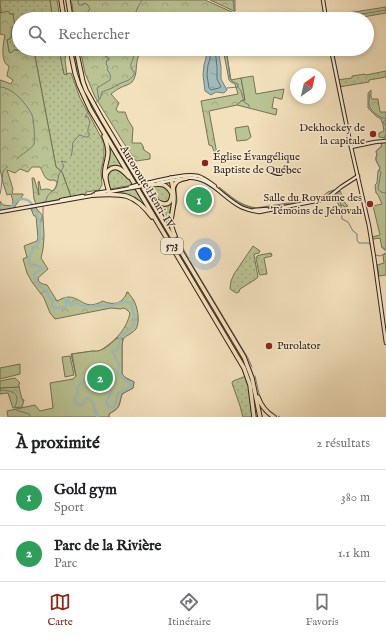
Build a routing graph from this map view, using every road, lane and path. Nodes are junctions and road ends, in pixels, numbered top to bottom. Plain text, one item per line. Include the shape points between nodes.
1 (61, 0) edge
2 (68, 0) edge
3 (324, 0) edge
4 (63, 12) edge
5 (70, 12) edge
6 (325, 12) edge
7 (71, 56) edge
8 (77, 56) edge
9 (332, 56) edge
10 (90, 110) junction
11 (386, 140) edge
12 (351, 147) junction
13 (132, 169) junction
14 (358, 176) junction
15 (187, 178) junction
16 (170, 180) junction
17 (148, 184) junction
18 (172, 191) junction
19 (108, 192) junction
20 (94, 195) junction
21 (51, 203) junction
22 (286, 207) junction
23 (0, 212) edge
24 (153, 213) junction
25 (188, 262) junction
26 (182, 264) junction
27 (386, 343) edge
28 (244, 357) junction
29 (254, 417) edge
30 (260, 417) edge
31 (274, 417) edge

1 - 4 highway
2 - 5 highway
3 - 6 main road
7 - 10 highway, Autoroute Henri-IV / 573 via 78,85
8 - 13 highway, Autoroute Henri-IV / 573 via 86,90
9 - 12 main road
10 - 19 highway via 107,144 108,155 104,172
10 - 24 highway, Autoroute Henri-IV / 573
11 - 12 main road
12 - 14 main road
13 - 18 highway via 150,196 158,203 168,202 172,198
13 - 25 highway, Autoroute Henri-IV / 573
14 - 22 main road via 327,198
14 - 27 main road via 367,214
15 - 16 main road
15 - 18 highway via 177,182
15 - 22 main road via 206,182 246,210 262,212
16 - 17 main road
16 - 18 highway
16 - 22 main road via 201,177 239,205 250,209
17 - 18 highway via 164,184
17 - 19 main road, bridge
18 - 25 highway via 174,200 170,216 171,225
19 - 20 main road
19 - 21 main road
19 - 24 highway via 107,172 119,168
20 - 21 main road
20 - 26 highway via 123,195 139,203 152,216
21 - 23 main road
24 - 26 highway, Autoroute Henri-IV / 573
25 - 28 highway, Autoroute Henri-IV / 573
26 - 29 highway, Autoroute Henri-IV / 573 via 244,368 250,385
28 - 30 highway, Autoroute Henri-IV via 252,378
28 - 31 highway via 260,404

